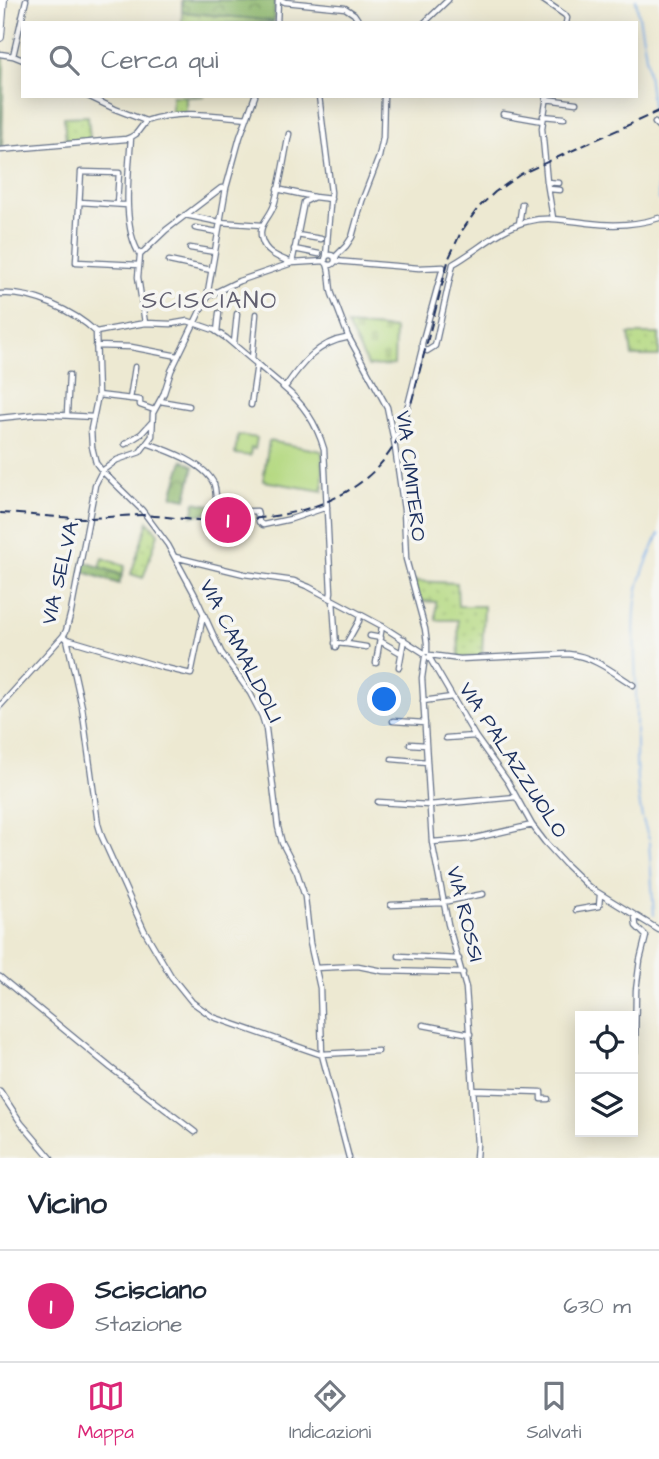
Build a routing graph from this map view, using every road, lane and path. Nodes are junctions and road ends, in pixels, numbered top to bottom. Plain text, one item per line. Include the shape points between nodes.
1 (3, 0) edge
2 (26, 0) edge
3 (448, 0) edge
4 (543, 0) edge
5 (280, 2) edge
6 (21, 21) edge
7 (277, 21) edge
8 (359, 21) edge
9 (426, 21) edge
10 (566, 21) edge
11 (21, 22) edge
12 (0, 37) edge
13 (2, 54) edge
14 (13, 56) junction
15 (21, 59) edge
16 (92, 98) edge
17 (255, 98) edge
18 (319, 98) edge
19 (384, 98) edge
20 (546, 98) edge
21 (551, 98) edge
22 (576, 103) dead end
23 (503, 114) dead end
24 (247, 118) junction
25 (564, 118) dead end
26 (543, 119) junction
27 (146, 121) junction
28 (289, 134) dead end
29 (131, 137) junction
30 (0, 150) edge
31 (547, 182) junction
32 (559, 183) dead end
33 (226, 188) junction
34 (277, 189) junction
35 (549, 189) junction
36 (560, 190) dead end
37 (314, 197) junction
38 (331, 197) junction
39 (80, 202) junction
40 (117, 204) junction
41 (522, 204) dead end
42 (127, 205) junction
43 (186, 215) junction
44 (553, 218) junction
45 (659, 218) edge
46 (219, 222) junction
47 (519, 223) junction
48 (262, 225) junction
49 (195, 228) dead end
50 (218, 232) junction
51 (297, 235) junction
52 (321, 239) dead end
53 (190, 248) dead end
54 (294, 249) junction
55 (215, 252) junction
56 (319, 254) dead end
57 (140, 255) junction
58 (169, 261) dead end
59 (331, 261) junction
60 (292, 263) junction
61 (139, 265) junction
62 (211, 270) junction
63 (0, 295) edge
64 (207, 296) junction
65 (219, 313) dead end
66 (237, 314) dead end
67 (256, 314) dead end
68 (145, 323) junction
69 (193, 323) junction
70 (96, 332) junction
71 (217, 332) junction
72 (345, 337) junction
73 (234, 344) junction
74 (96, 346) junction
75 (422, 349) junction
76 (178, 356) junction
77 (252, 359) junction
78 (257, 364) junction
79 (135, 367) dead end
80 (69, 375) dead end
81 (284, 385) junction
82 (98, 395) junction
83 (130, 399) junction
84 (160, 401) junction
85 (251, 405) dead end
86 (189, 406) dead end
87 (154, 410) junction
88 (67, 414) junction
89 (93, 417) junction
90 (0, 418) edge
91 (152, 422) junction
92 (394, 440) junction
93 (147, 443) junction
94 (125, 444) dead end
95 (102, 471) junction
96 (327, 507) junction
97 (175, 557) junction
98 (332, 598) junction
99 (360, 614) junction
100 (204, 615) junction
101 (382, 625) junction
102 (370, 636) dead end
103 (65, 638) junction
104 (380, 639) junction
105 (404, 639) junction
106 (346, 644) junction
107 (366, 647) dead end
108 (401, 653) junction
109 (427, 655) junction
110 (376, 663) dead end
111 (399, 667) dead end
112 (633, 685) dead end
113 (0, 696) edge
114 (452, 697) junction
115 (7, 698) junction
116 (423, 701) junction
117 (0, 706) edge
118 (393, 721) dead end
119 (425, 723) junction
120 (475, 736) junction
121 (446, 738) dead end
122 (410, 744) dead end
123 (426, 745) junction
124 (392, 759) dead end
125 (427, 762) junction
126 (516, 797) junction
127 (378, 802) dead end
128 (429, 804) junction
129 (532, 825) junction
130 (432, 842) junction
131 (483, 894) dead end
132 (600, 894) junction
133 (443, 902) junction
134 (391, 905) dead end
135 (576, 910) dead end
136 (635, 916) junction
137 (659, 930) edge
138 (399, 956) dead end
139 (458, 959) junction
140 (315, 968) junction
141 (463, 973) junction
142 (0, 977) edge
143 (636, 1011) edge
144 (423, 1025) dead end
145 (470, 1034) junction
146 (378, 1051) dead end
147 (322, 1054) junction
148 (472, 1090) junction
149 (0, 1091) edge
150 (548, 1099) dead end
151 (195, 1132) dead end
152 (51, 1158) edge
153 (349, 1158) edge
154 (476, 1158) edge

1 - 12 highway
2 - 6 street
3 - 9 street
4 - 10 street via 565,15
5 - 7 street
5 - 8 street via 345,8
11 - 14 street
13 - 14 street
14 - 15 street
16 - 27 street
17 - 24 street
18 - 38 street
19 - 59 street via 379,157 352,237
20 - 26 street
21 - 22 street
23 - 26 street
24 - 27 street via 185,114
24 - 33 street
25 - 26 street
26 - 31 street
27 - 29 street
28 - 34 street
29 - 30 street
29 - 42 street
31 - 32 street
31 - 35 street
33 - 43 street
33 - 46 street
34 - 37 street
34 - 48 street
35 - 36 street
35 - 44 street
37 - 38 street
37 - 51 street via 303,204
38 - 59 street
39 - 40 street
39 - 40 street via 81,172 119,173
39 - 61 street via 76,262
40 - 42 street
41 - 47 street
42 - 57 street
43 - 46 street
43 - 57 street
44 - 45 street via 620,225
44 - 47 street
46 - 48 street
46 - 50 street
47 - 75 street via 453,264 435,346
48 - 60 street via 265,247
49 - 50 street
50 - 55 street
51 - 52 street
51 - 54 street
53 - 55 street
54 - 56 street
54 - 60 street
55 - 62 street
57 - 61 street
58 - 62 street
59 - 60 street
59 - 72 street, VIA CIMITERO via 330,287
59 - 75 street via 443,267
60 - 64 street
61 - 68 street
62 - 64 street
63 - 70 street via 32,297 76,316
64 - 69 street
65 - 71 street
66 - 73 street
67 - 77 street
68 - 69 street
68 - 70 street
69 - 71 street
69 - 76 street
70 - 74 street
71 - 73 street
72 - 81 street via 313,352
72 - 92 street, VIA CIMITERO via 387,407
73 - 77 street
74 - 76 street
74 - 82 street
75 - 92 street via 405,417
76 - 84 street
77 - 78 street
78 - 81 street
78 - 85 street
79 - 83 street
80 - 88 street
81 - 96 street via 319,432
82 - 83 street
82 - 89 street
83 - 87 street
84 - 86 street
84 - 87 street
87 - 91 street
88 - 89 street
88 - 90 street
89 - 95 street via 92,447
91 - 93 street
91 - 94 street
92 - 109 street, VIA CIMITERO via 406,559 425,629
93 - 95 street via 140,452
93 - 96 street via 171,451 208,474 216,489 218,512 257,511 263,526
95 - 97 street, VIA CAMALDOLI via 142,510
95 - 103 street, VIA SELVA via 95,485
96 - 98 street
97 - 98 street, VIA PALAZZUOLO via 294,581
97 - 100 street, VIA CAMALDOLI
98 - 99 street, VIA PALAZZUOLO
98 - 106 street via 336,645
99 - 101 street, VIA PALAZZUOLO
99 - 106 street
100 - 103 street via 191,674
100 - 140 street, VIA CAMALDOLI via 266,729 278,827 303,890
101 - 104 street
101 - 105 street, VIA PALAZZUOLO
102 - 104 street
103 - 115 street, VIA SELVA
103 - 147 street via 82,707 102,837 137,916 171,976 192,1002 213,1017
104 - 108 street
104 - 110 street
105 - 108 street
105 - 109 street, VIA PALAZZUOLO
106 - 107 street
108 - 111 street
109 - 112 street via 448,659 579,655
109 - 114 street, VIA PALAZZUOLO
109 - 116 street, VIA ROSSI
113 - 115 street
114 - 116 street
114 - 120 street, VIA PALAZZUOLO
115 - 117 street, VIA SELVA
116 - 119 street, VIA ROSSI
118 - 119 street
119 - 123 street, VIA ROSSI
120 - 121 street
120 - 126 street, VIA PALAZZUOLO
122 - 123 street
123 - 125 street, VIA ROSSI
124 - 125 street
125 - 128 street, VIA ROSSI
126 - 128 street
126 - 129 street, VIA PALAZZUOLO
127 - 128 street
128 - 130 street, VIA ROSSI
129 - 130 street via 471,839
129 - 132 street, VIA PALAZZUOLO via 565,864
130 - 133 street, VIA ROSSI
131 - 133 street
132 - 135 street via 599,906
132 - 136 street, VIA PALAZZUOLO
133 - 134 street
133 - 139 street, VIA ROSSI
136 - 137 street, VIA PALAZZUOLO
136 - 143 street via 636,926 646,936
138 - 139 street
139 - 141 street, VIA ROSSI
140 - 141 street
140 - 147 street, VIA CAMALDOLI
141 - 145 street, VIA ROSSI
142 - 151 street
144 - 145 street
145 - 148 street, VIA ROSSI
146 - 147 street
147 - 153 street, VIA CAMALDOLI
148 - 150 street via 541,1092 541,1098
148 - 154 street, VIA ROSSI
149 - 152 street

